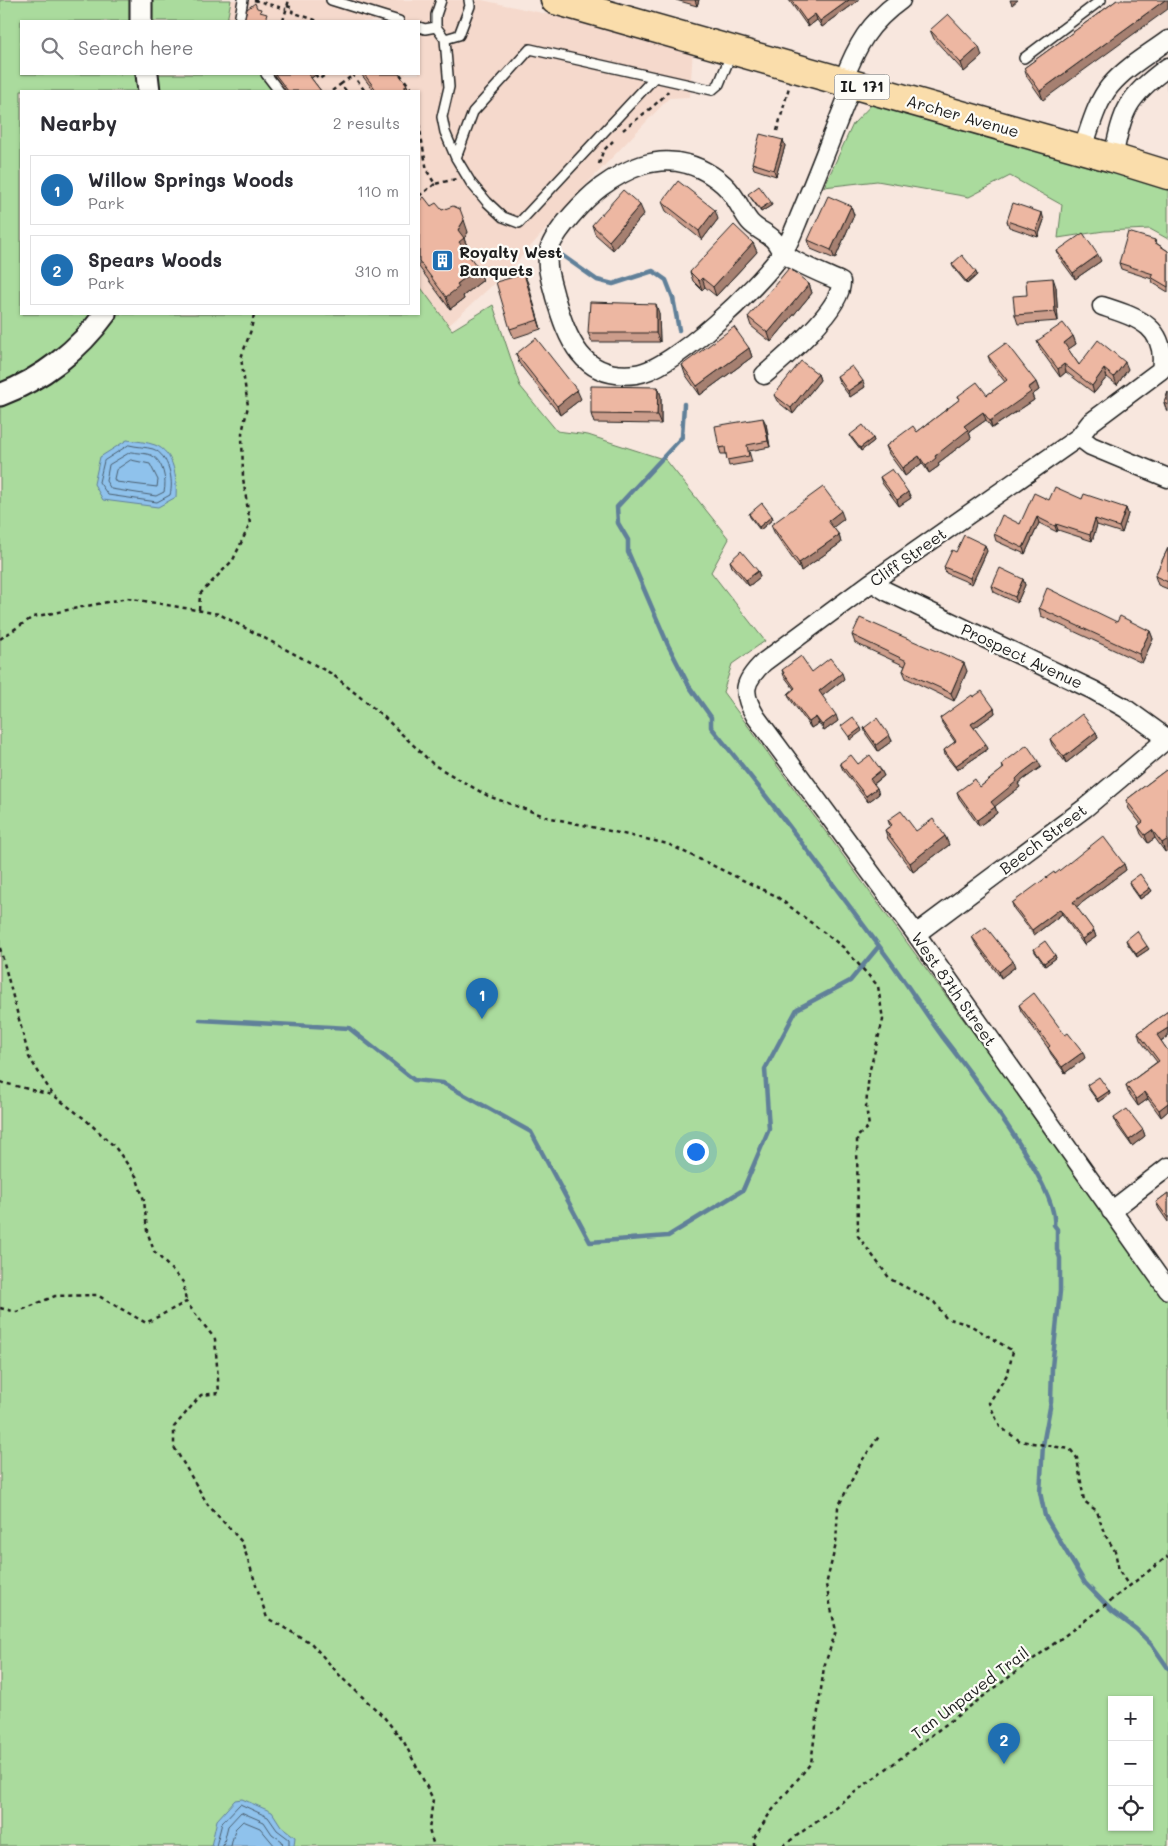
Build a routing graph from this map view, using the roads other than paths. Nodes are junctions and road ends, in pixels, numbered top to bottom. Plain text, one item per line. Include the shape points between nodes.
1 (141, 0) edge
2 (243, 0) edge
3 (331, 0) edge
4 (441, 0) edge
5 (469, 0) edge
6 (554, 0) edge
7 (901, 0) edge
8 (1102, 0) edge
9 (141, 20) edge
10 (239, 20) edge
11 (396, 20) edge
12 (420, 27) edge
13 (436, 27) junction
14 (445, 39) junction
15 (1168, 40) edge
16 (733, 50) junction
17 (1024, 58) dead end
18 (1168, 67) edge
19 (146, 75) edge
20 (267, 75) edge
21 (655, 77) junction
22 (848, 82) junction
23 (149, 90) edge
24 (278, 90) edge
25 (1082, 150) junction
26 (456, 158) junction
27 (1113, 158) junction
28 (1168, 175) edge
29 (783, 253) junction
30 (1102, 306) dead end
31 (104, 315) edge
32 (764, 375) dead end
33 (0, 394) edge
34 (1079, 436) junction
35 (1168, 478) edge
36 (872, 582) junction
37 (745, 687) joint
38 (1168, 739) edge
39 (916, 934) junction
40 (1168, 1167) edge
41 (1111, 1211) junction
42 (1168, 1290) edge

1 - 9 street
2 - 10 lane
3 - 11 lane
4 - 13 lane
5 - 14 lane via 470,6 459,35
6 - 16 main road, Archer Avenue / IL 171
7 - 22 street via 872,25 856,49
8 - 17 lane
12 - 13 lane
13 - 14 lane
14 - 26 lane via 449,87 442,117
15 - 25 street via 1127,69 1110,87 1095,114
16 - 21 lane via 719,84 712,90
16 - 22 main road, Archer Avenue / IL 171
18 - 27 street via 1142,88 1126,107
19 - 23 street
20 - 24 lane
21 - 26 lane via 530,49 473,112
21 - 26 lane via 519,224 503,217 487,202
22 - 25 main road, Archer Avenue / IL 171
22 - 29 street
25 - 27 main road, Archer Avenue / IL 171
27 - 28 main road, Archer Avenue / IL 171
29 - 29 street via 758,284 722,318 652,369 636,374 612,373 585,360 563,324 548,272 550,248 557,234 595,191 620,173 642,164 661,162 687,164 718,180 731,193 749,221 773,239
29 - 32 street via 841,282 841,289 819,323
30 - 34 street, Cliff Street via 1152,323 1163,333 1168,345 1167,358 1161,370 1090,423
31 - 33 street via 74,351 20,387
34 - 35 street via 1091,446
34 - 36 street, Cliff Street
36 - 37 street, Cliff Street via 764,662
36 - 38 street, Prospect Avenue via 1093,690
37 - 39 street, West 87th Street via 745,695 756,716
38 - 39 street, Beech Street via 1085,808
39 - 41 street, West 87th Street
40 - 41 street
41 - 42 street, West 87th Street

